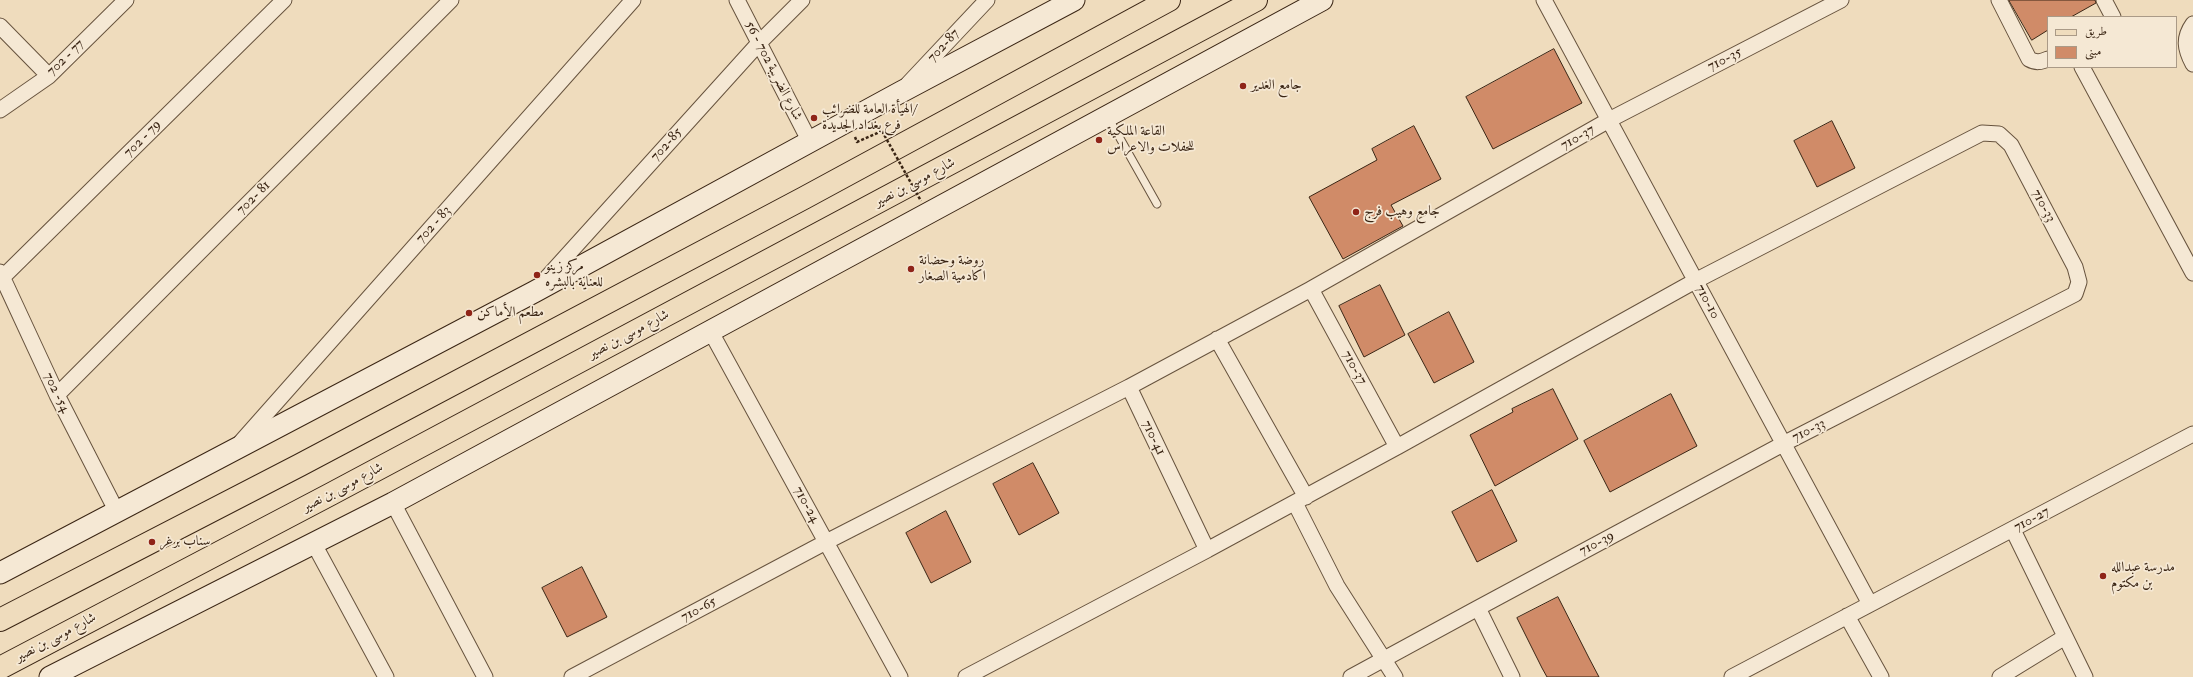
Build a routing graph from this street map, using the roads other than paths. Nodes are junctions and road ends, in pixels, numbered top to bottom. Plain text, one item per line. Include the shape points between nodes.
1 (126, 0) edge
2 (284, 0) edge
3 (451, 0) edge
4 (633, 0) edge
5 (737, 0) edge
6 (802, 0) edge
7 (987, 0) edge
8 (1074, 0) edge
9 (1170, 0) edge
10 (1256, 0) edge
11 (1322, 0) edge
12 (1544, 0) edge
13 (1841, 0) edge
14 (1999, 0) edge
15 (2104, 0) edge
16 (1137, 8) edge
17 (2112, 16) edge
18 (2193, 24) edge
19 (0, 26) edge
20 (759, 43) junction
21 (2047, 60) edge
22 (2193, 64) edge
23 (2083, 68) edge
24 (49, 76) junction
25 (901, 92) junction
26 (0, 110) edge
27 (1108, 117) junction
28 (1609, 120) junction
29 (810, 142) junction
30 (1157, 204) dead end
31 (2193, 273) edge
32 (1, 274) edge
33 (1695, 281) junction
34 (1311, 289) junction
35 (534, 292) junction
36 (711, 332) junction
37 (1217, 339) junction
38 (1128, 387) junction
39 (57, 395) junction
40 (2193, 434) edge
41 (1783, 444) junction
42 (1397, 447) junction
43 (234, 449) junction
44 (1301, 500) junction
45 (393, 503) junction
46 (117, 512) junction
47 (2013, 530) junction
48 (826, 542) junction
49 (314, 544) junction
50 (1207, 550) junction
51 (0, 573) edge
52 (1870, 604) junction
53 (1478, 608) junction
54 (1847, 616) junction
55 (0, 620) edge
56 (2065, 637) junction
57 (1385, 659) junction
58 (0, 668) edge
59 (50, 677) edge
60 (386, 677) edge
61 (485, 677) edge
62 (572, 677) edge
63 (900, 677) edge
64 (966, 677) edge
65 (1352, 677) edge
66 (1395, 677) edge
67 (1512, 677) edge
68 (1732, 677) edge
69 (1881, 677) edge
70 (2000, 677) edge
71 (2085, 677) edge

1 - 24 street, 702 - 77
2 - 32 street, 702 - 79
3 - 39 street, 702- 81
4 - 43 street, 702 - 83
5 - 20 street, شارع الضريبة 702 - 56
6 - 20 street, 702-85
7 - 25 street, 702-87
8 - 25 street
9 - 16 main road
10 - 58 main road, شارع موسى بن نصير
11 - 27 street
12 - 28 street, 710-10
13 - 28 street, 710-35
14 - 21 street via 2029,59 2034,62
15 - 17 street
16 - 55 main road via 804,198 300,465
18 - 22 street via 2186,34 2186,50
19 - 24 street
20 - 29 street, شارع الضريبة 702 - 56
20 - 35 street, 702-85
23 - 31 street
24 - 26 street, 702 - 77
25 - 29 street
27 - 30 lane
27 - 36 street
28 - 33 street, 710-10
28 - 34 street, 710-37
29 - 35 street
32 - 39 street, 702 -54
33 - 41 street, 710-10
33 - 41 street, 710-33 via 1982,134 1999,134 2011,145 2075,267 2079,282 2075,294
33 - 42 street
34 - 37 street
34 - 42 street, 710-37
35 - 43 street
36 - 45 street
36 - 48 street, 710-24
37 - 38 street
37 - 44 street
38 - 48 street
38 - 50 street, 710-41
39 - 46 street, 702 -54
40 - 47 street, 710-27
41 - 52 street, 710-10
41 - 53 street, 710-39
42 - 44 street
43 - 46 street
44 - 50 street
44 - 57 street via 1337,586
45 - 49 street
45 - 61 street
46 - 51 street
47 - 52 street, 710-27
47 - 56 street
48 - 62 street, 710-65
48 - 63 street, 710-24
49 - 59 street
49 - 60 street
50 - 64 street
52 - 54 street
53 - 57 street, 710-39
53 - 67 street
54 - 68 street
54 - 69 street
56 - 70 street
56 - 71 street
57 - 65 street, 710-39
57 - 66 street

